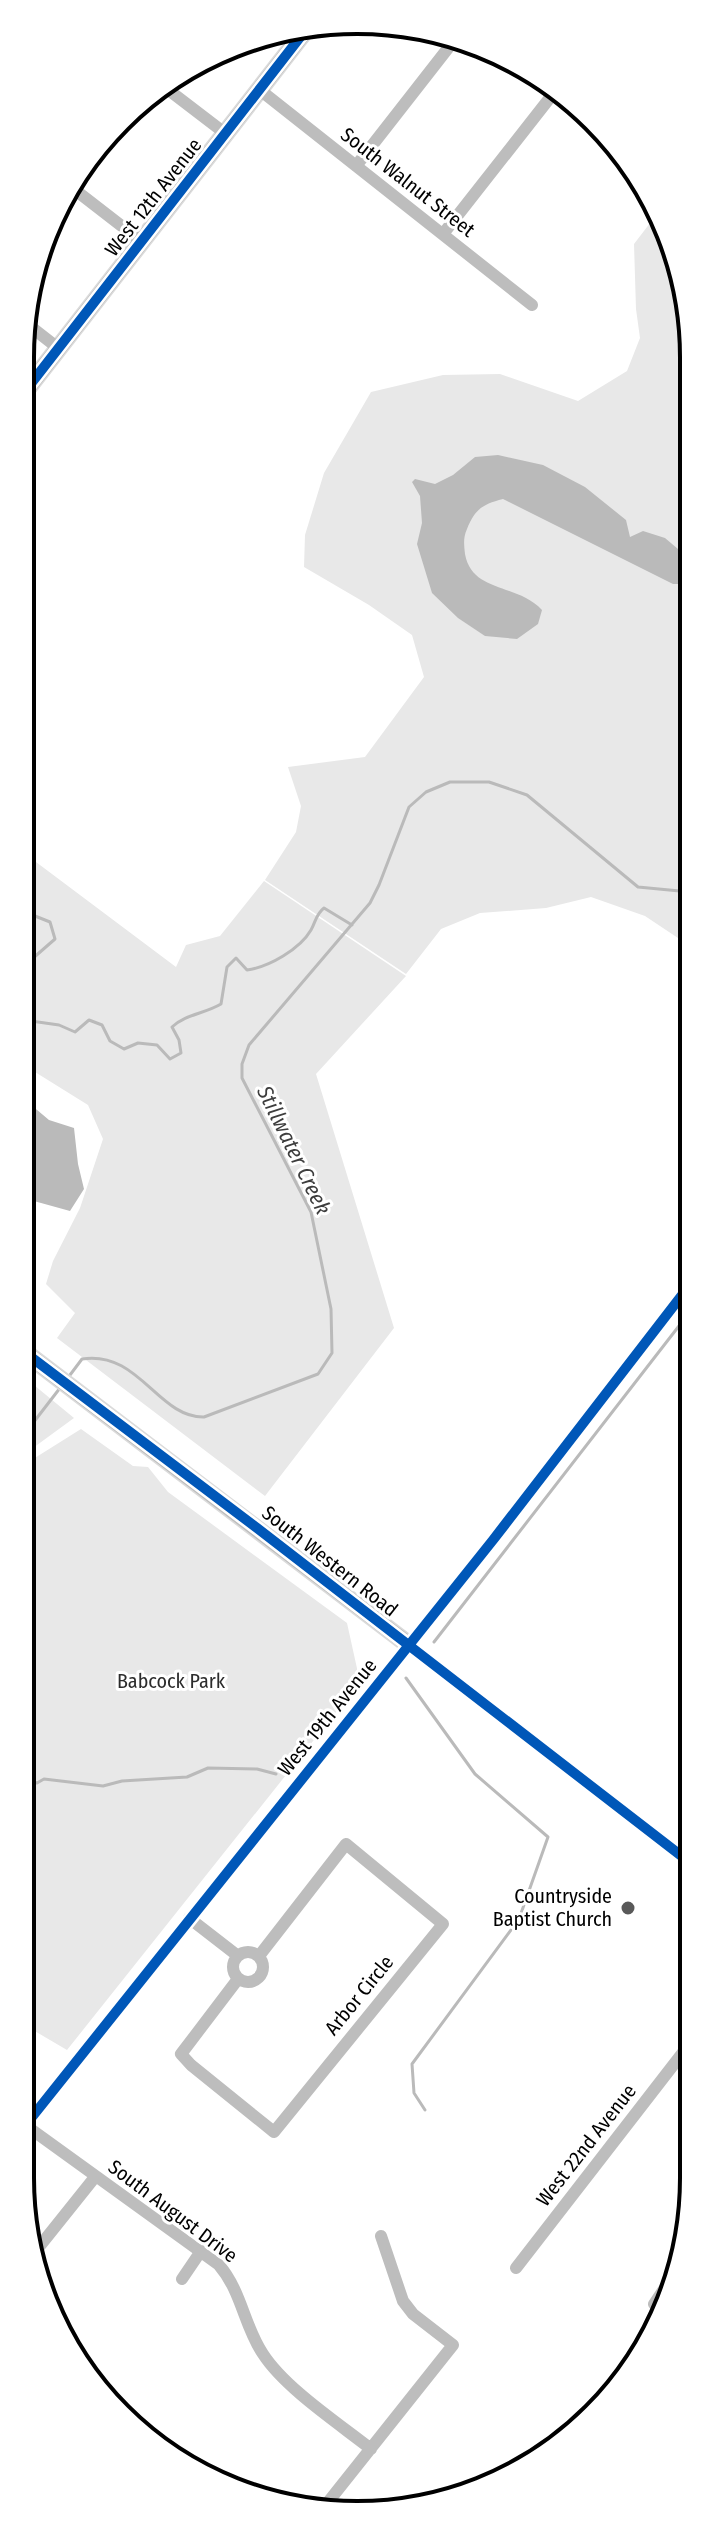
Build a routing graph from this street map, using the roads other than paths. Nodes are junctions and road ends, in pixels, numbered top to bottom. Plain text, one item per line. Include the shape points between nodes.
1 (299, 39) edge
2 (449, 47) edge
3 (260, 90) junction
4 (172, 92) edge
5 (550, 98) edge
6 (226, 134) junction
7 (356, 166) junction
8 (79, 193) edge
9 (443, 234) junction
10 (141, 241) junction
11 (532, 305) dead end
12 (36, 330) edge
13 (58, 348) junction
14 (34, 380) edge
15 (680, 1298) edge
16 (34, 1360) edge
17 (409, 1645) junction
18 (680, 1855) edge
19 (189, 1918) junction
20 (238, 1956) junction
21 (259, 1956) junction
22 (238, 1979) junction
23 (680, 2056) edge
24 (34, 2111) edge
25 (34, 2134) edge
26 (95, 2177) junction
27 (381, 2236) dead end
28 (41, 2245) edge
29 (201, 2251) junction
30 (516, 2268) dead end
31 (182, 2279) dead end
32 (371, 2449) junction
33 (330, 2499) edge

1 - 3 main road, West 12th Avenue
2 - 7 street
3 - 6 main road, West 12th Avenue
3 - 7 street, South Walnut Street
4 - 6 street
5 - 9 street
6 - 10 main road, West 12th Avenue
7 - 9 street, South Walnut Street
8 - 10 street
9 - 11 street, South Walnut Street
10 - 13 main road, West 12th Avenue
12 - 13 street
13 - 14 main road, West 12th Avenue
15 - 17 street, West 19th Avenue
16 - 17 main road, South Western Road
17 - 18 street, South Western Road
17 - 19 street, West 19th Avenue
19 - 20 street
19 - 24 street, West 19th Avenue
20 - 21 street
20 - 22 street via 233,1970
21 - 22 street via 264,1969 260,1977 247,1983
21 - 22 street, Arbor Circle via 346,1844 443,1924 274,2132 181,2054
23 - 30 street, West 22nd Avenue
25 - 26 street, South August Drive
26 - 28 street
26 - 29 street, South August Drive
27 - 32 street via 403,2301 453,2345
29 - 31 street
29 - 32 street, South August Drive via 231,2279 261,2353 282,2377
32 - 33 street

